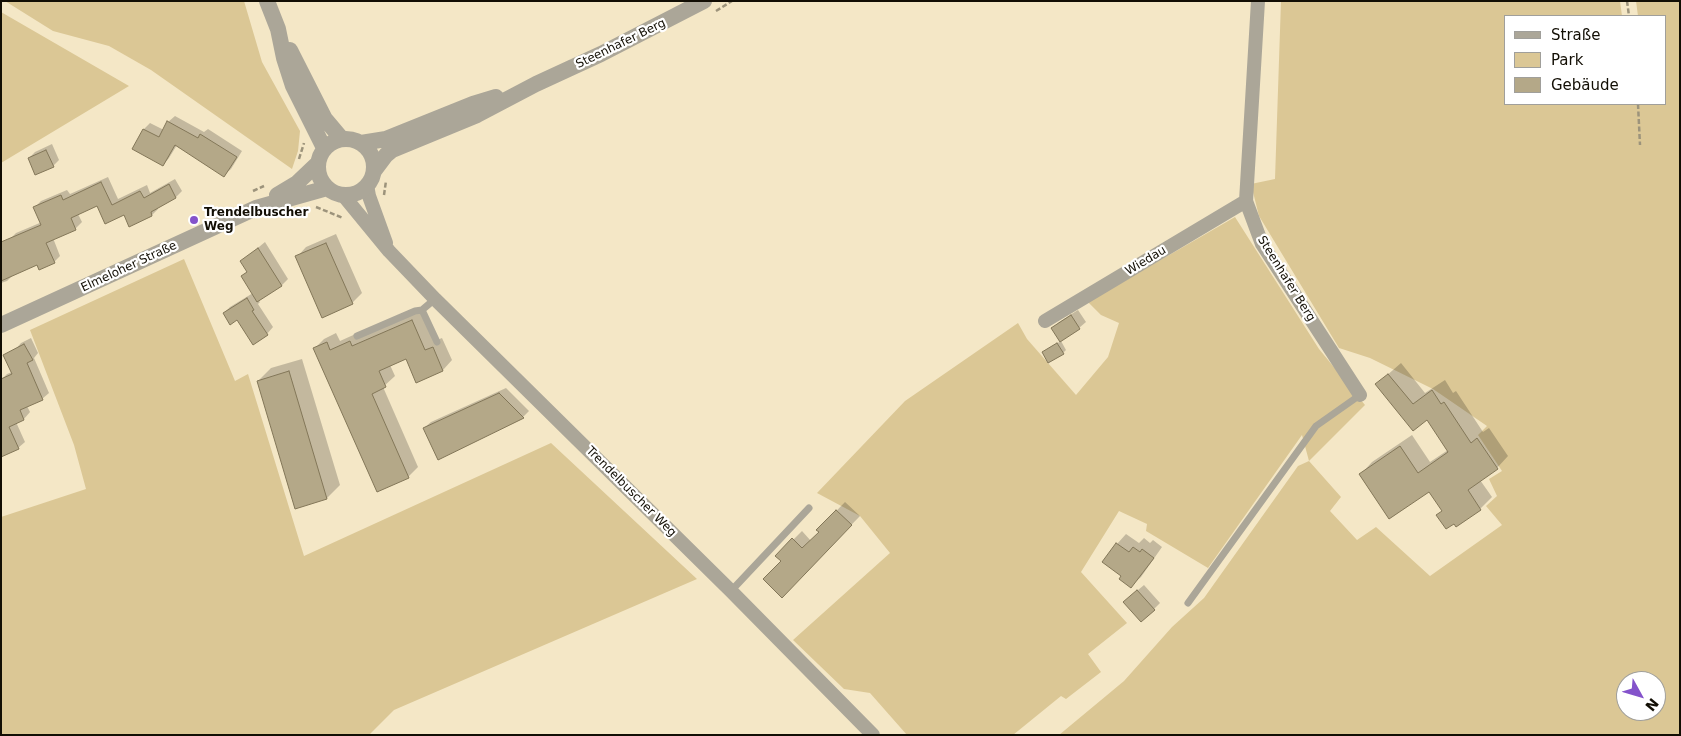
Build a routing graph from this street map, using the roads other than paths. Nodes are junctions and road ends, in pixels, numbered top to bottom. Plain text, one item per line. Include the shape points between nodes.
1 (267, 1) edge
2 (704, 1) edge
3 (1258, 1) edge
4 (278, 29) junction
5 (536, 84) junction
6 (341, 138) junction
7 (362, 143) junction
8 (324, 148) junction
9 (317, 164) junction
10 (370, 178) junction
11 (327, 188) junction
12 (343, 195) junction
13 (1246, 201) junction
14 (256, 208) junction
15 (389, 251) junction
16 (436, 299) junction
17 (422, 310) junction
18 (1045, 321) dead end
19 (1, 325) edge
20 (356, 336) dead end
21 (437, 342) dead end
22 (1360, 395) joint
23 (809, 508) dead end
24 (731, 591) junction
25 (1188, 603) dead end
26 (873, 735) edge

1 - 4 street
2 - 5 street, Steenhafer Berg
3 - 13 street, Steenhafer Berg
4 - 6 street via 326,119
4 - 8 street via 293,86
5 - 7 street, Steenhafer Berg via 473,104 386,139
5 - 10 street, Steenhafer Berg via 477,115 392,150
6 - 7 street via 352,138
6 - 8 street
7 - 10 street via 373,160
8 - 9 street
9 - 11 street via 318,174
9 - 14 street, Elmeloher Straße via 297,183
10 - 12 street via 358,192
10 - 15 street, Trendelbuscher Weg via 369,196
11 - 12 street
11 - 14 street, Elmeloher Straße
12 - 15 street, Trendelbuscher Weg
13 - 18 street, Wiedau
13 - 22 street, Steenhafer Berg via 1262,244
14 - 19 street, Elmeloher Straße
15 - 16 street, Trendelbuscher Weg
16 - 17 lane
16 - 24 street, Trendelbuscher Weg
17 - 20 lane
17 - 21 lane
22 - 25 lane via 1316,426
23 - 24 lane
24 - 26 street, Trendelbuscher Weg

